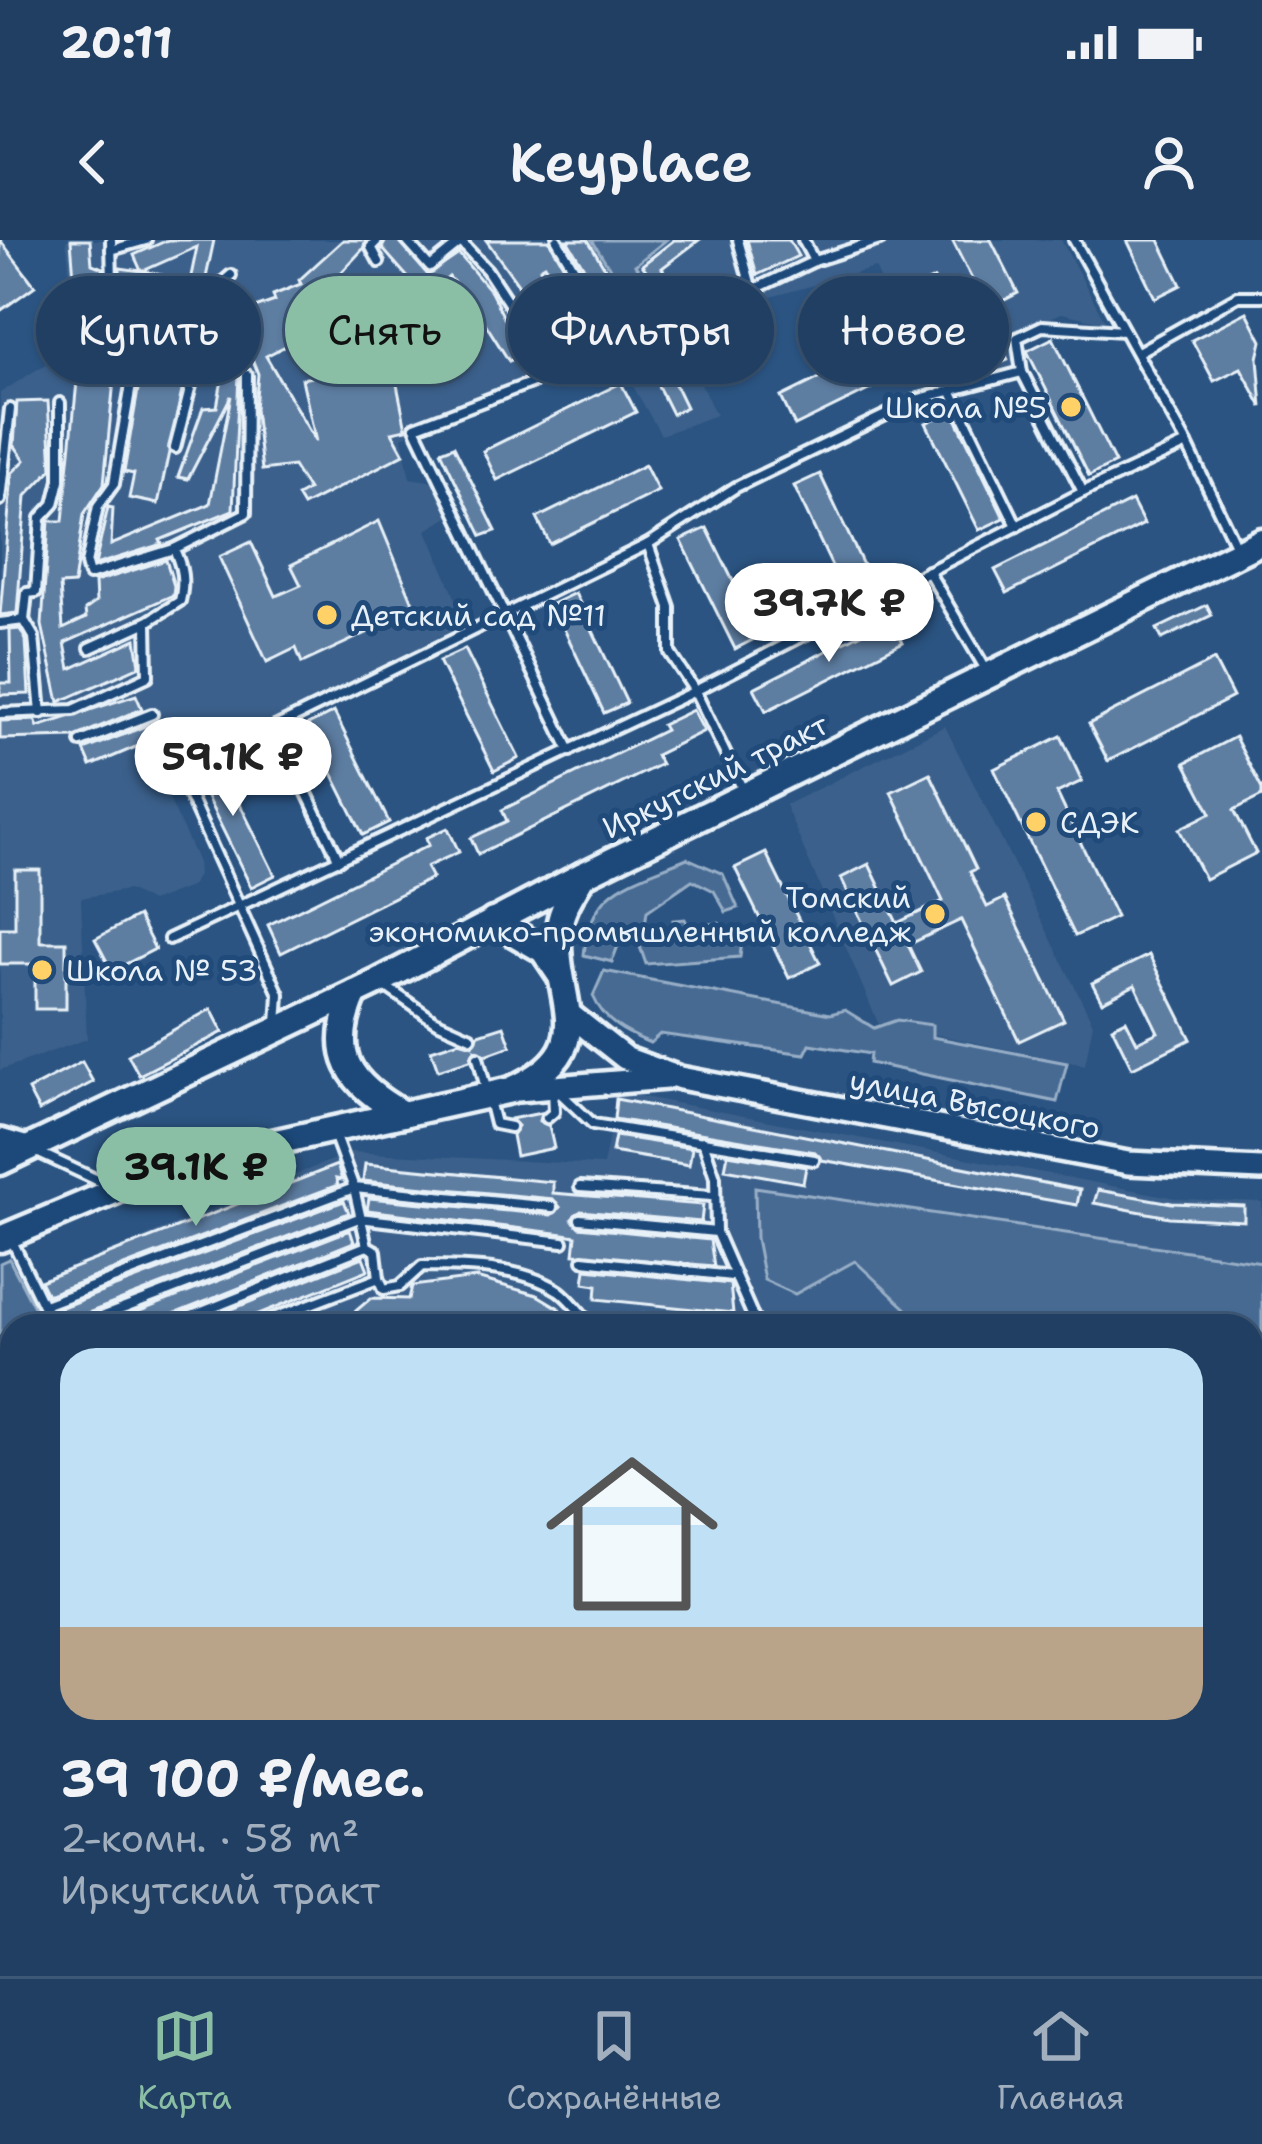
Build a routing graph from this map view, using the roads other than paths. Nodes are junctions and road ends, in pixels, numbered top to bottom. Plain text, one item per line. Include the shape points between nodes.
1 (146, 240) edge
2 (378, 240) edge
3 (406, 240) edge
4 (557, 240) edge
5 (738, 240) edge
6 (803, 240) edge
7 (840, 240) edge
8 (880, 240) edge
9 (1074, 240) edge
10 (460, 241) edge
11 (111, 245) edge
12 (844, 253) junction
13 (814, 261) junction
14 (379, 262) dead end
15 (231, 275) dead end
16 (578, 276) edge
17 (748, 276) edge
18 (774, 280) edge
19 (1262, 296) edge
20 (508, 302) edge
21 (1124, 331) junction
22 (1138, 352) junction
23 (1022, 372) junction
24 (247, 384) edge
25 (521, 384) edge
26 (951, 390) junction
27 (60, 403) dead end
28 (10, 409) dead end
29 (1187, 444) junction
30 (175, 448) dead end
31 (1082, 492) junction
32 (0, 500) edge
33 (1017, 526) junction
34 (1262, 541) edge
35 (648, 544) junction
36 (174, 549) junction
37 (1238, 552) junction
38 (928, 572) junction
39 (503, 613) junction
40 (24, 620) junction
41 (147, 622) junction
42 (0, 623) edge
43 (90, 648) dead end
44 (989, 675) junction
45 (695, 691) junction
46 (0, 713) edge
47 (40, 713) junction
48 (152, 714) dead end
49 (275, 727) junction
50 (80, 742) dead end
51 (570, 751) junction
52 (745, 795) junction
53 (339, 860) junction
54 (583, 875) junction
55 (239, 907) junction
56 (493, 921) junction
57 (169, 939) dead end
58 (564, 982) junction
59 (366, 987) junction
60 (572, 1016) junction
61 (275, 1031) junction
62 (471, 1036) dead end
63 (478, 1057) dead end
64 (680, 1078) junction
65 (553, 1086) junction
66 (500, 1093) junction
67 (403, 1114) junction
68 (548, 1118) dead end
69 (510, 1127) dead end
70 (332, 1129) junction
71 (0, 1140) edge
72 (703, 1141) junction
73 (28, 1148) junction
74 (814, 1160) dead end
75 (0, 1162) edge
76 (1262, 1169) edge
77 (580, 1187) dead end
78 (354, 1188) junction
79 (117, 1190) junction
80 (712, 1196) junction
81 (552, 1207) dead end
82 (358, 1219) junction
83 (580, 1219) dead end
84 (716, 1232) junction
85 (4, 1236) edge
86 (563, 1242) dead end
87 (367, 1246) junction
88 (583, 1260) dead end
89 (733, 1276) junction
90 (379, 1278) junction
91 (44, 1305) junction
92 (48, 1314) edge
93 (109, 1314) edge
94 (197, 1314) edge
95 (285, 1314) edge
96 (581, 1314) edge
97 (751, 1314) edge

1 - 11 lane
2 - 14 lane via 371,247
3 - 10 lane via 430,267
4 - 16 lane
5 - 17 lane
6 - 13 lane
7 - 12 lane
8 - 12 lane
9 - 21 lane
10 - 20 lane
11 - 36 lane via 113,327 139,338 114,484 98,506 88,574
12 - 13 lane
13 - 18 lane
15 - 30 lane via 216,288
19 - 22 lane via 1238,296
21 - 22 lane
21 - 23 lane via 1042,326 1017,338
22 - 29 lane
23 - 26 lane
23 - 31 lane
24 - 36 lane via 246,513
25 - 39 lane via 415,427
26 - 33 lane
26 - 35 lane via 736,488
27 - 40 lane via 60,480 41,518 37,592 27,593
28 - 32 lane
29 - 31 lane
29 - 37 lane
31 - 33 lane
33 - 38 lane
34 - 37 main road, Иркутский тракт
35 - 39 lane
35 - 45 lane via 670,607 670,652
36 - 41 lane via 180,601
37 - 44 main road, Иркутский тракт
38 - 44 lane
38 - 45 lane
39 - 49 lane
39 - 51 lane
40 - 42 lane
40 - 47 lane via 34,637
41 - 43 lane
41 - 47 lane via 148,676 74,710
44 - 52 main road, Иркутский тракт
45 - 51 lane
45 - 52 lane
46 - 47 lane
48 - 50 lane
49 - 53 lane
49 - 55 lane via 174,762
51 - 53 lane
52 - 54 main road, Иркутский тракт
53 - 55 lane
54 - 56 main road, Иркутский тракт
54 - 58 main road, Иркутский тракт via 559,928
55 - 57 lane
55 - 61 lane via 279,994
56 - 58 main road via 543,950
56 - 59 main road, Иркутский тракт
58 - 60 main road, Иркутский тракт
59 - 61 main road, Иркутский тракт
59 - 62 lane
59 - 67 main road via 343,1019 350,1075
60 - 64 main road, улица Высоцкого via 625,1058
60 - 66 main road via 551,1066
61 - 73 main road, Иркутский тракт
63 - 66 lane
64 - 65 main road, улица Высоцкого
64 - 76 main road, улица Высоцкого via 1128,1163
65 - 66 main road, улица Высоцкого
65 - 68 lane
65 - 72 lane via 593,1124
66 - 67 main road
66 - 69 lane via 497,1126
67 - 70 main road
70 - 78 lane
70 - 79 main road
71 - 73 main road
72 - 74 lane
72 - 80 lane
73 - 75 main road, Иркутский тракт
73 - 79 lane
77 - 80 lane
78 - 81 lane
78 - 82 lane
78 - 91 lane
79 - 85 main road
80 - 84 lane
82 - 86 lane
82 - 87 lane
82 - 93 lane
83 - 84 lane
84 - 89 lane
85 - 91 lane
87 - 90 lane via 376,1251
87 - 94 lane
88 - 89 lane
89 - 97 lane
90 - 95 lane
90 - 96 lane via 384,1288 400,1286 422,1265 478,1267 558,1290
91 - 92 lane

